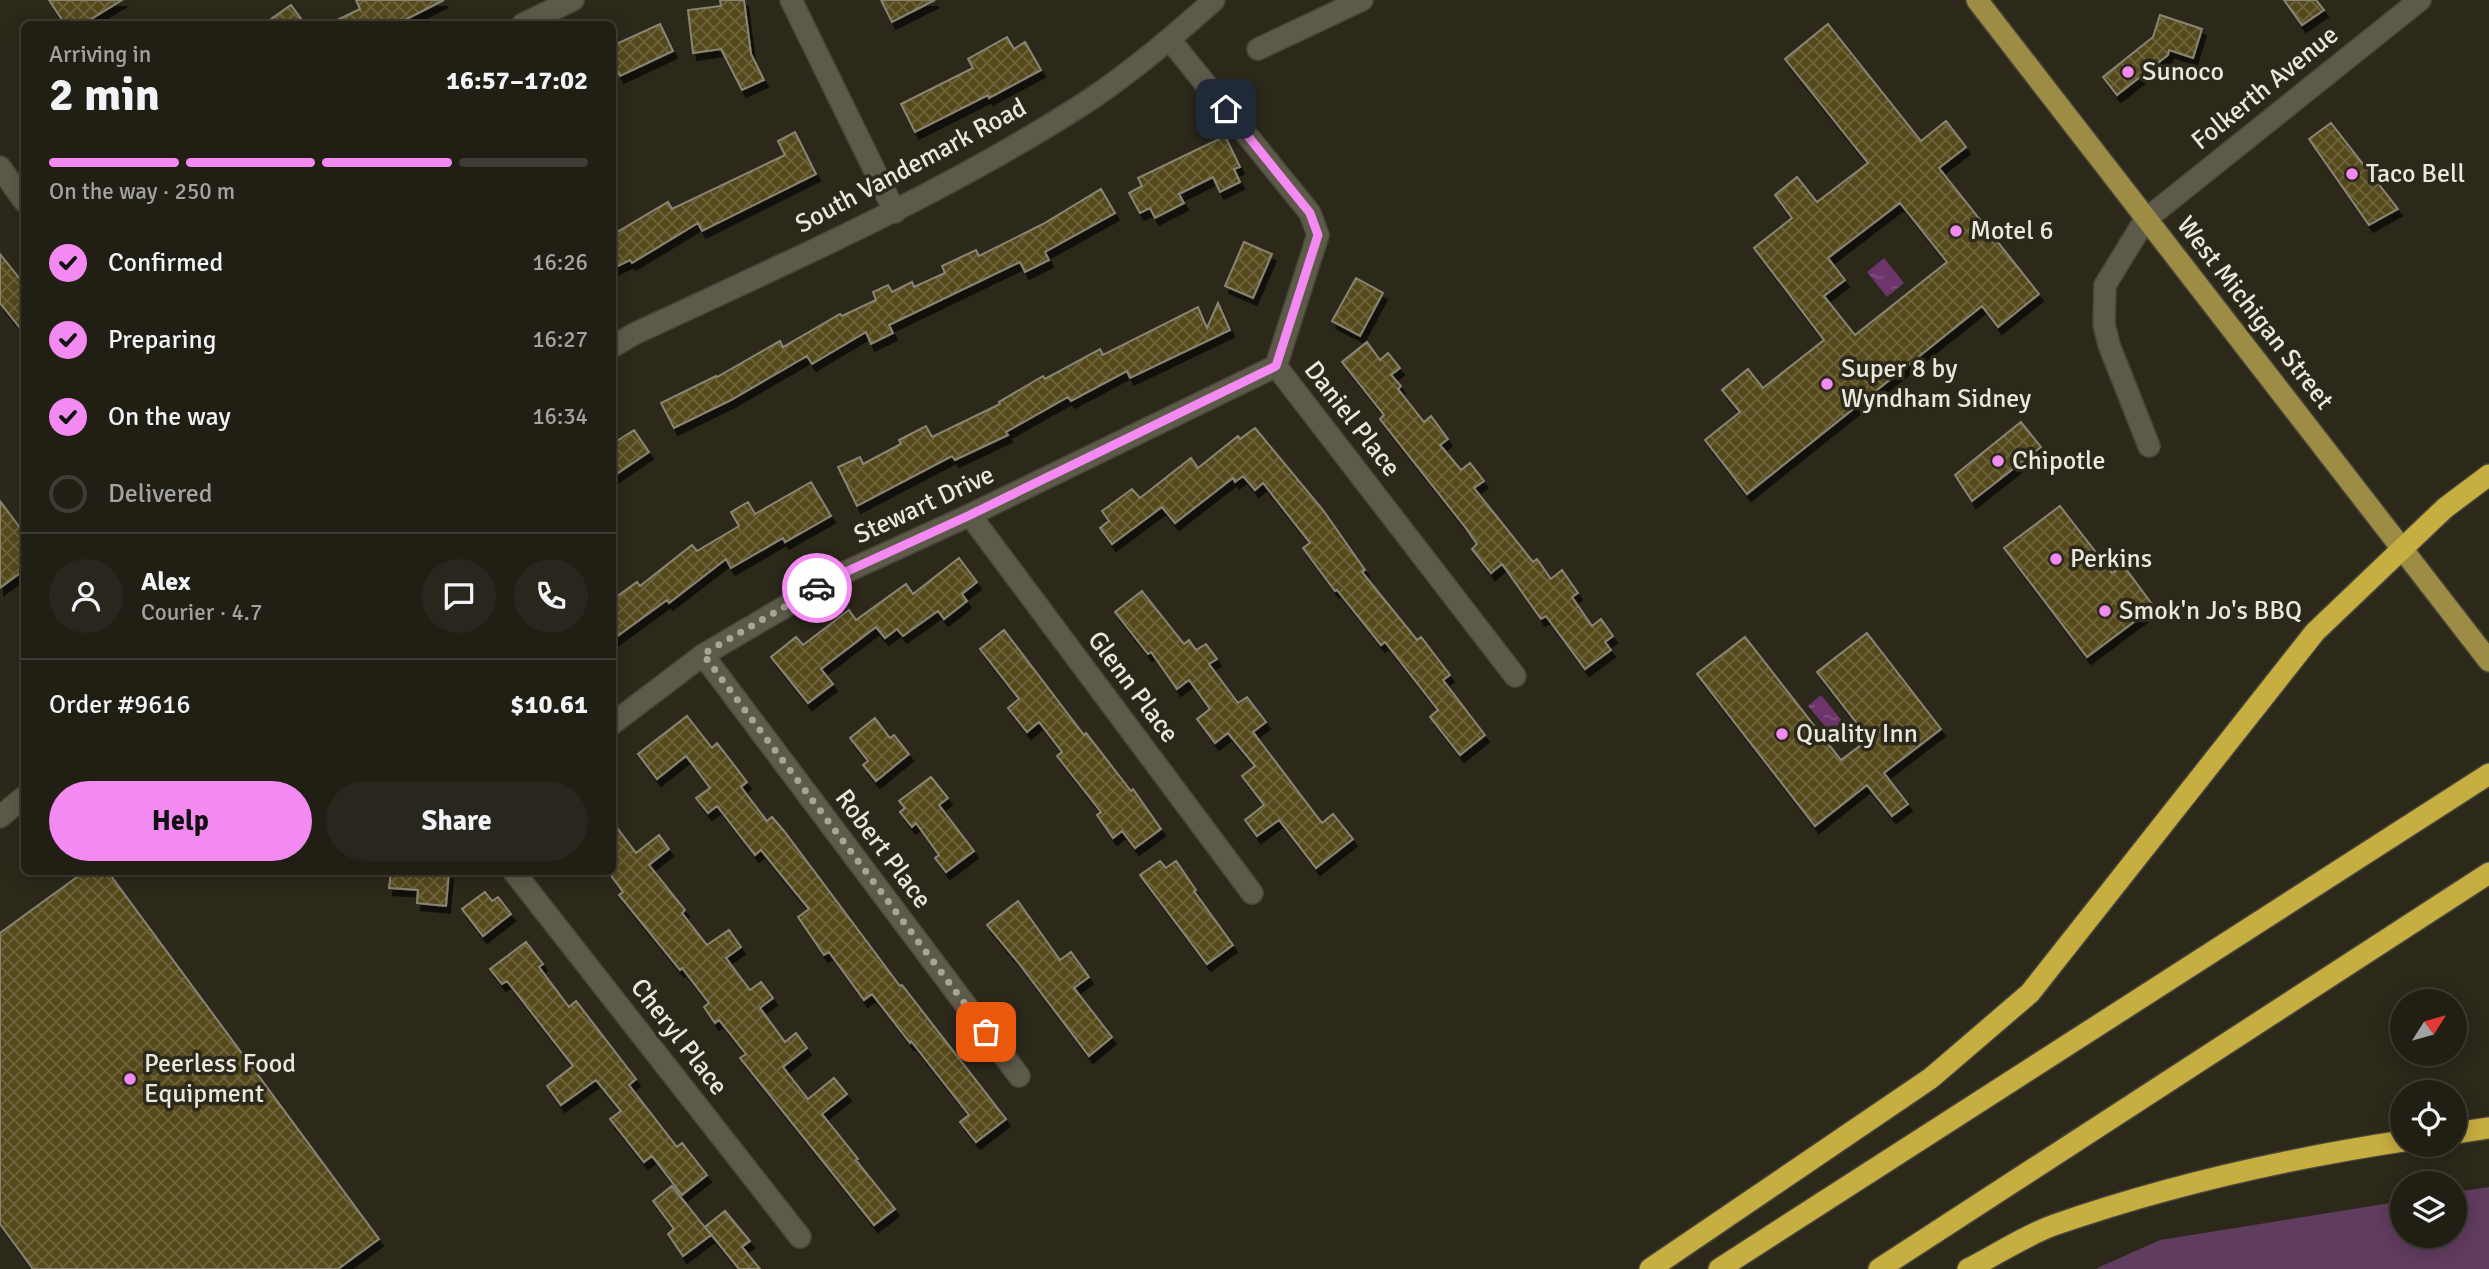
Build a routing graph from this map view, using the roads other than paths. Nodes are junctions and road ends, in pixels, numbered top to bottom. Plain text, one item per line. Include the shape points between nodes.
1 (573, 0) edge
2 (791, 0) edge
3 (1214, 0) edge
4 (1362, 0) edge
5 (1977, 0) edge
6 (2420, 0) edge
7 (529, 21) edge
8 (1170, 40) junction
9 (1258, 49) dead end
10 (0, 167) edge
11 (21, 197) edge
12 (895, 212) junction
13 (2145, 220) junction
14 (616, 344) edge
15 (1276, 366) junction
16 (2149, 446) dead end
17 (2489, 475) edge
18 (970, 515) junction
19 (2403, 548) junction
20 (703, 654) junction
21 (2489, 662) edge
22 (1515, 676) dead end
23 (616, 721) edge
24 (2489, 774) edge
25 (21, 800) edge
26 (0, 817) edge
27 (2489, 873) edge
28 (516, 875) edge
29 (1252, 893) dead end
30 (1019, 1076) dead end
31 (2489, 1128) edge
32 (2467, 1131) edge
33 (2390, 1143) edge
34 (800, 1237) dead end
35 (1650, 1269) edge
36 (1719, 1269) edge
37 (1879, 1269) edge
38 (1968, 1269) edge

1 - 7 street
2 - 12 street
3 - 8 street, South Vandemark Road
4 - 9 street
5 - 13 main road, West Michigan Street
6 - 13 street, Folkerth Avenue
8 - 12 street, South Vandemark Road via 1079,107
8 - 15 street, Daniel Place via 1310,213 1318,235
10 - 11 street
12 - 14 street, South Vandemark Road
13 - 16 street, Folkerth Avenue via 2105,285 2104,324
13 - 19 main road, West Michigan Street
15 - 18 street, Stewart Drive
15 - 22 street, Daniel Place
17 - 19 highway
18 - 20 street, Stewart Drive via 839,575
18 - 29 street, Glenn Place
19 - 21 main road, West Michigan Street
19 - 35 highway via 2315,632 2030,993 1931,1078
20 - 23 street, Stewart Drive
20 - 30 street, Robert Place
24 - 36 highway
25 - 26 street
27 - 37 highway
28 - 34 street, Cheryl Place
31 - 32 highway
33 - 38 highway via 2188,1185 2051,1226

